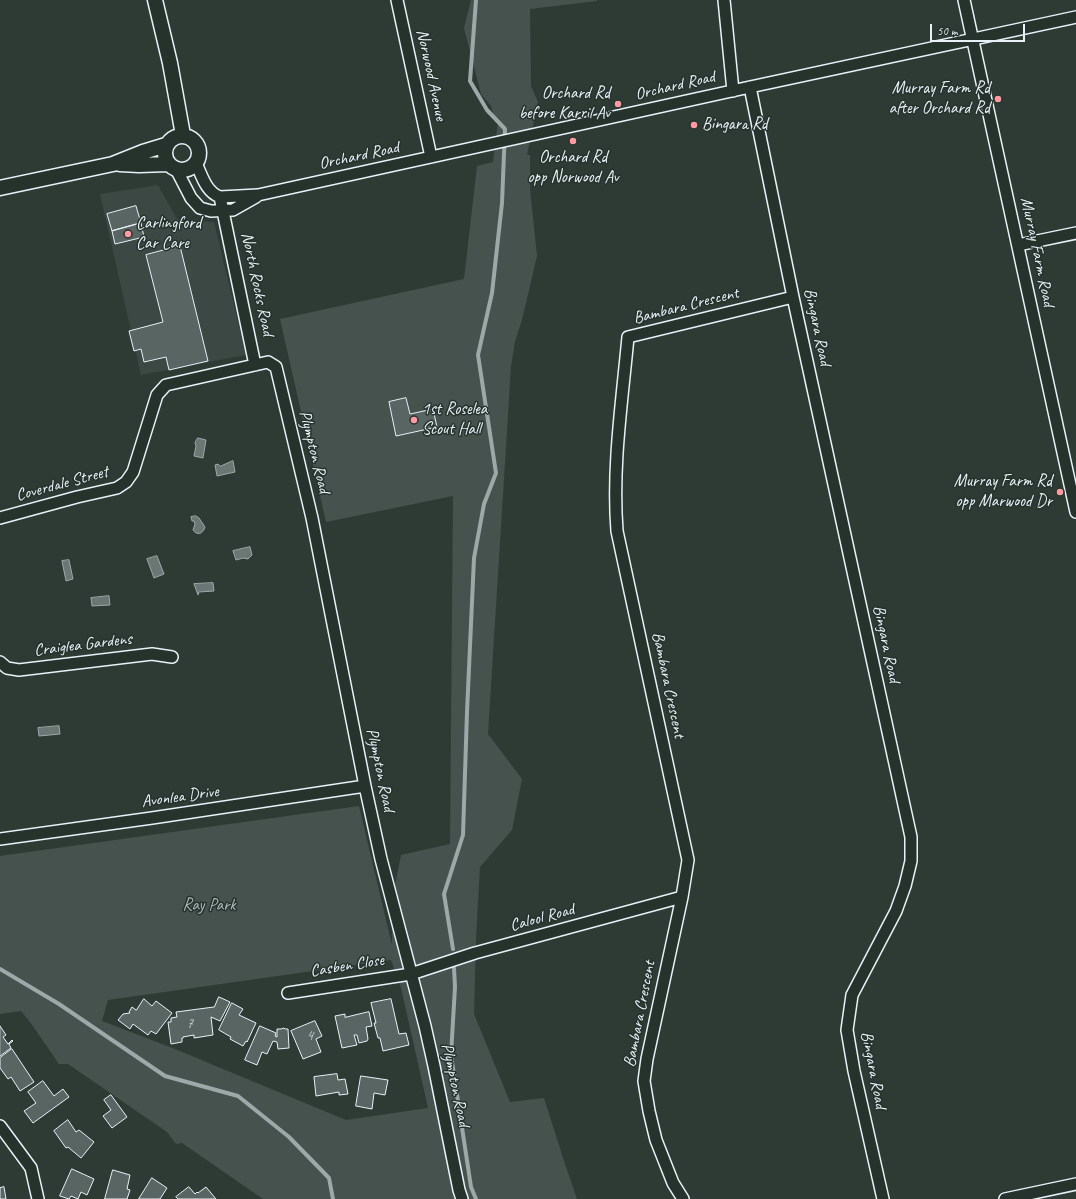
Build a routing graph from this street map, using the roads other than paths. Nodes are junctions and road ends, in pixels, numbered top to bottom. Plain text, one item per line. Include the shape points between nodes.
1 (155, 0) edge
2 (397, 0) edge
3 (724, 0) edge
4 (964, 0) edge
5 (1076, 17) edge
6 (973, 39) junction
7 (750, 87) junction
8 (734, 91) junction
9 (183, 135) junction
10 (166, 145) junction
11 (432, 157) junction
12 (196, 163) junction
13 (113, 164) junction
14 (172, 167) junction
15 (0, 188) edge
16 (258, 195) junction
17 (220, 197) junction
18 (223, 210) junction
19 (1076, 232) edge
20 (1018, 245) junction
21 (793, 297) junction
22 (255, 365) junction
23 (1076, 512) edge
24 (0, 518) edge
25 (172, 657) dead end
26 (0, 662) edge
27 (365, 786) junction
28 (0, 839) edge
29 (682, 897) junction
30 (411, 974) junction
31 (288, 993) dead end
32 (0, 1126) edge
33 (1076, 1184) edge
34 (38, 1199) edge
35 (462, 1199) edge
36 (683, 1199) edge
37 (883, 1199) edge
38 (1006, 1199) edge

1 - 9 street
2 - 11 street, Norwood Avenue
3 - 8 street
4 - 6 street, Murray Farm Road
5 - 6 street, Orchard Road
6 - 7 street, Orchard Road
6 - 20 street, Murray Farm Road
7 - 8 street, Orchard Road
7 - 21 street, Bingara Road
8 - 11 street, Orchard Road
9 - 10 street via 173,138
9 - 12 street via 193,139 199,148
10 - 13 street
10 - 14 street via 164,152
11 - 16 street, Orchard Road
12 - 14 street via 187,170
12 - 17 street via 205,184 211,192
13 - 14 street
13 - 15 street
14 - 18 street via 200,208 211,211
16 - 17 street, Orchard Road
16 - 18 street, Orchard Road via 233,210
17 - 18 street, North Rocks Road
18 - 22 street, North Rocks Road
19 - 20 street
20 - 23 street, Murray Farm Road
21 - 29 street, Bambara Crescent via 628,337 618,443 615,505 617,531 688,860
21 - 37 street, Bingara Road via 910,837 910,861 905,886 896,911 852,995 847,1030
22 - 24 street, Coverdale Street via 166,385 157,395 133,472 122,486
22 - 27 street, Plympton Road via 268,362 276,367 278,374 312,518
25 - 26 street, Craiglea Gardens via 152,654 19,670 7,668
27 - 28 street, Avonlea Drive
27 - 30 street, Plympton Road
29 - 30 street, Calool Road via 475,953
29 - 36 street, Bambara Crescent via 644,1081 648,1111 656,1140 673,1183
30 - 31 street, Casben Close
30 - 35 street, Plympton Road via 431,1053
32 - 34 street via 31,1168
33 - 38 street

